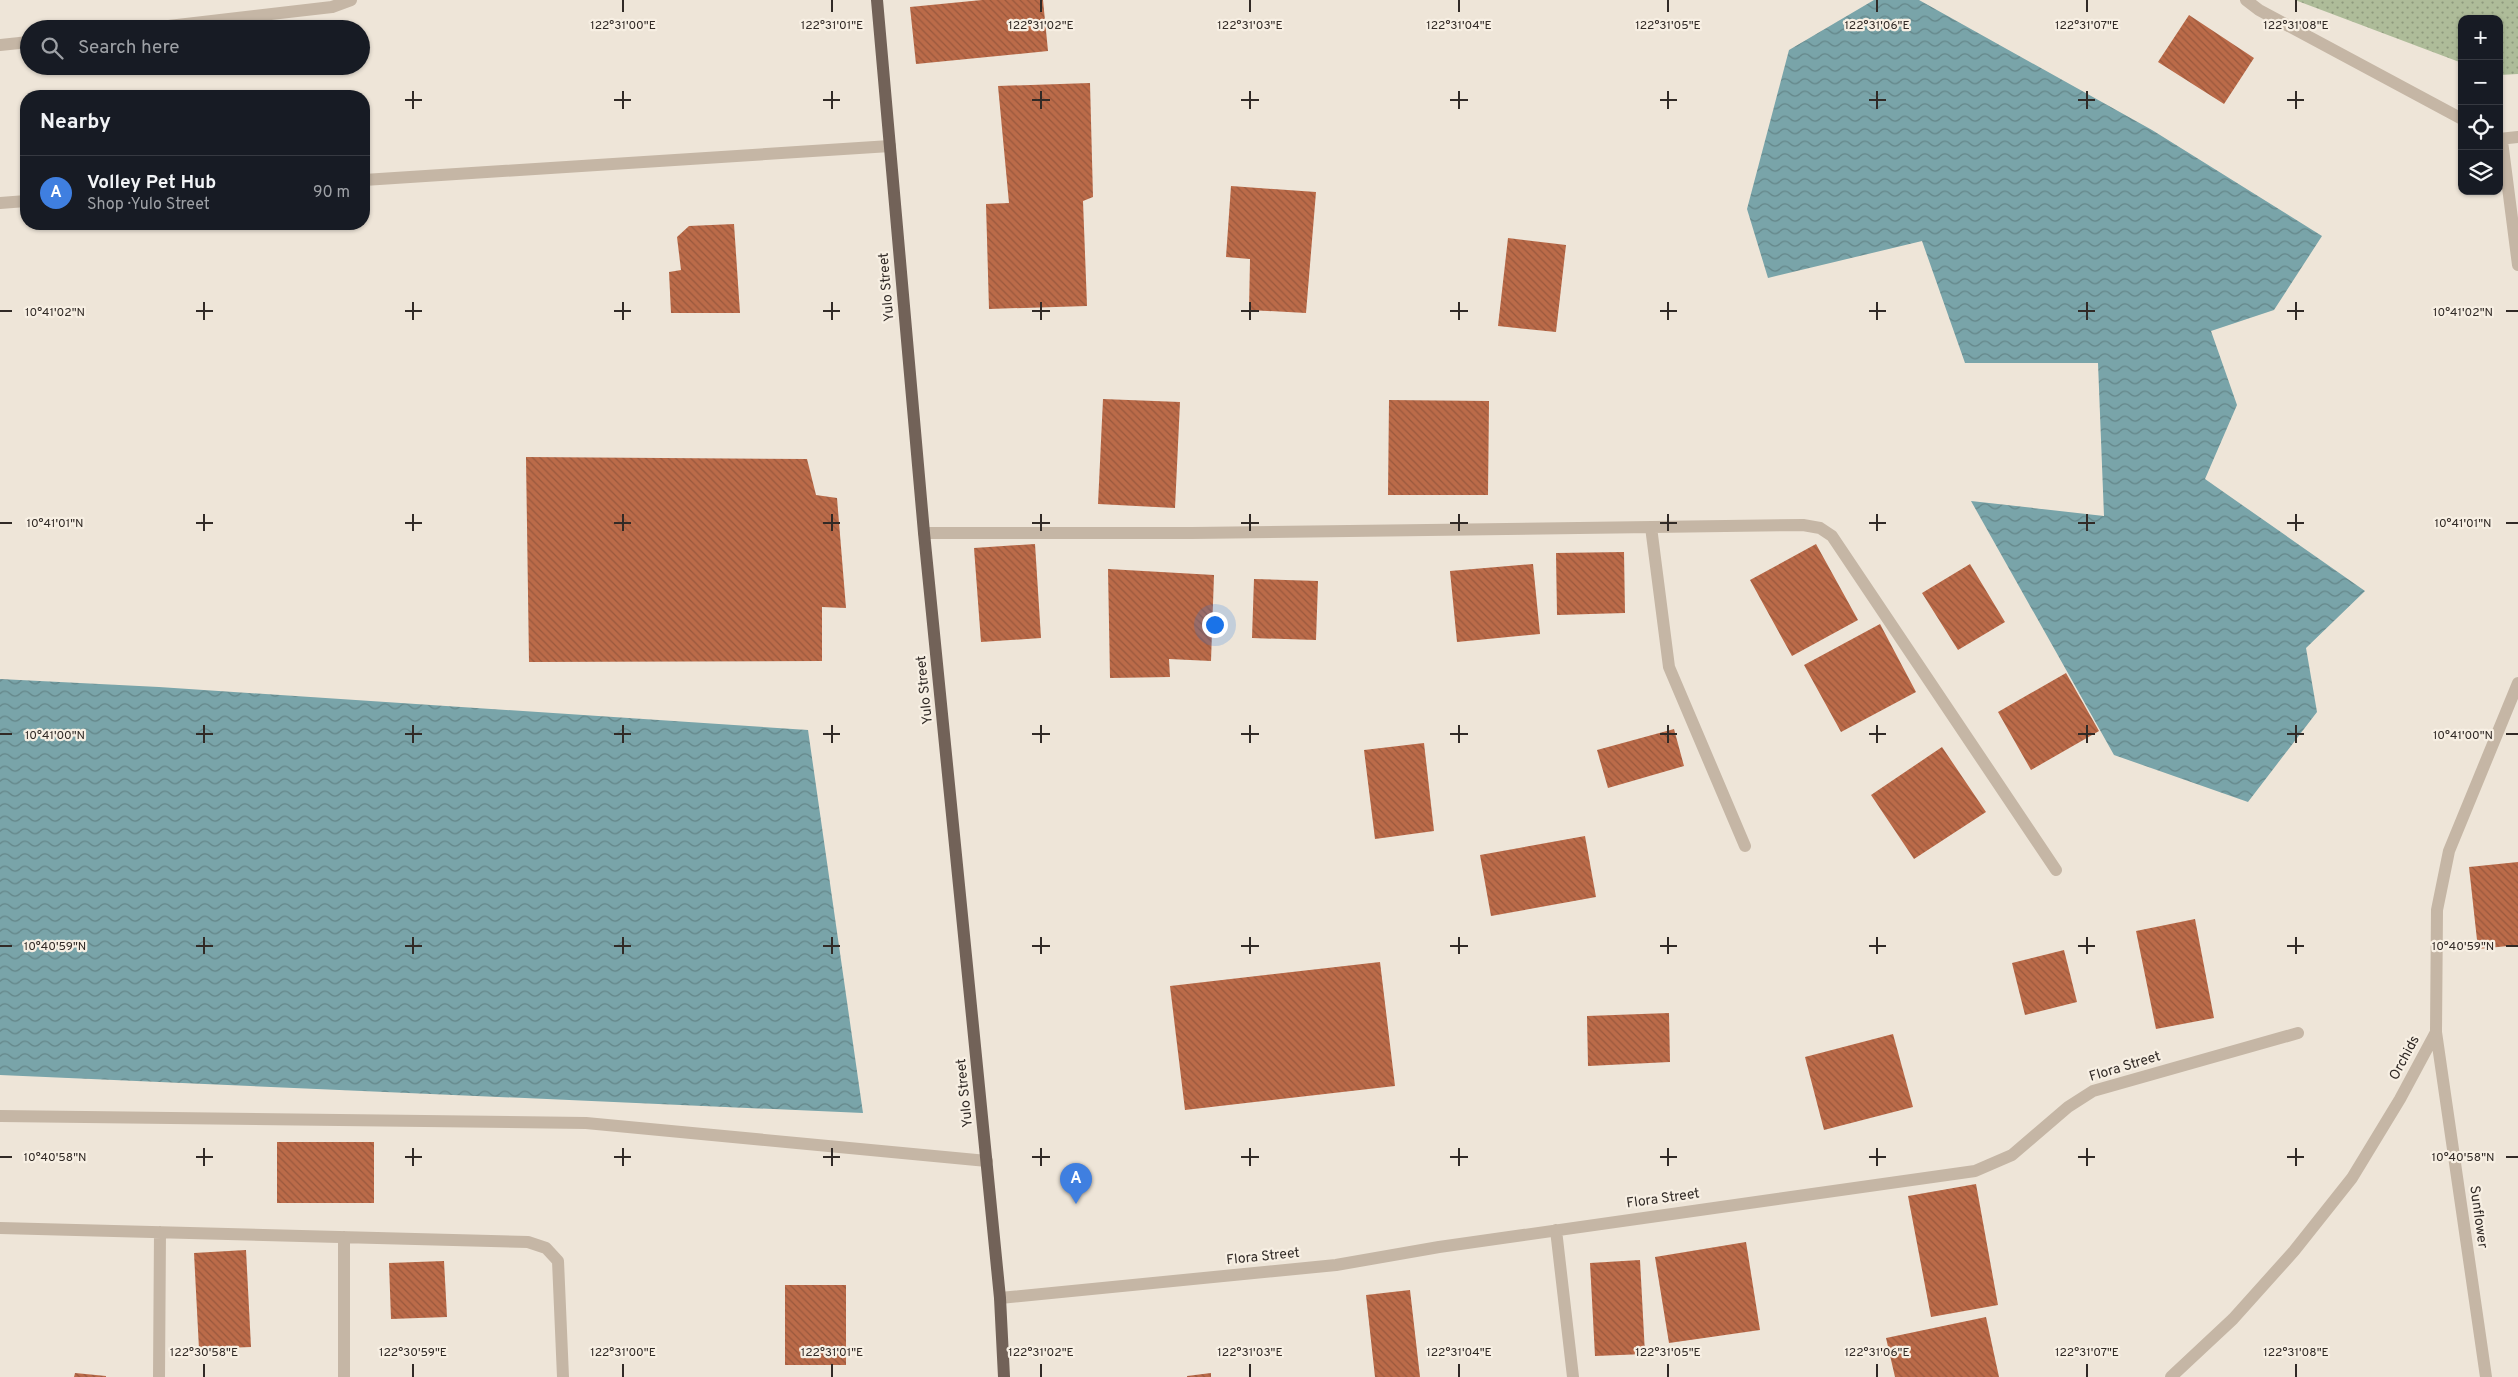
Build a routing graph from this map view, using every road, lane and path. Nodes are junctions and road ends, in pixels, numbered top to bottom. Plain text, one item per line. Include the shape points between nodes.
1 (351, 0) edge
2 (877, 0) edge
3 (2246, 0) edge
4 (220, 20) edge
5 (20, 43) edge
6 (0, 45) edge
7 (2458, 117) edge
8 (2518, 137) edge
9 (2503, 140) edge
10 (890, 146) junction
11 (2502, 150) edge
12 (370, 180) edge
13 (20, 201) edge
14 (0, 203) edge
15 (2518, 265) edge
16 (1650, 527) junction
17 (924, 533) junction
18 (2518, 683) edge
19 (2512, 713) edge
20 (1745, 846) dead end
21 (2056, 870) dead end
22 (2436, 1032) junction
23 (2298, 1033) dead end
24 (0, 1116) edge
25 (986, 1161) junction
26 (0, 1228) edge
27 (1556, 1230) junction
28 (160, 1232) junction
29 (344, 1237) junction
30 (1000, 1298) junction
31 (159, 1377) edge
32 (344, 1377) edge
33 (563, 1377) edge
34 (1004, 1377) edge
35 (1573, 1377) edge
36 (2170, 1377) edge
37 (2486, 1377) edge

1 - 4 street via 332,7
2 - 10 main road, Yulo Street
3 - 7 street
5 - 6 street
8 - 9 street
10 - 12 street
10 - 17 main road, Yulo Street
11 - 15 street
13 - 14 street
16 - 17 street
16 - 20 street via 1669,667
16 - 21 street via 1803,525 1820,528 1832,536
17 - 25 main road, Yulo Street
18 - 19 street, Orchids
19 - 22 street, Orchids via 2449,851 2437,910
22 - 36 street, Orchids via 2352,1178 2294,1251 2233,1319
22 - 37 street, Sunflower
23 - 27 street, Flora Street via 2093,1091 2068,1107 2012,1155 1975,1171
24 - 25 street via 586,1123
25 - 30 main road, Yulo Street
26 - 28 street
27 - 30 street, Flora Street via 1336,1265
27 - 35 street
28 - 29 street
28 - 31 street
29 - 32 street
29 - 33 street via 528,1242 546,1248 558,1261
30 - 34 main road, Yulo Street

